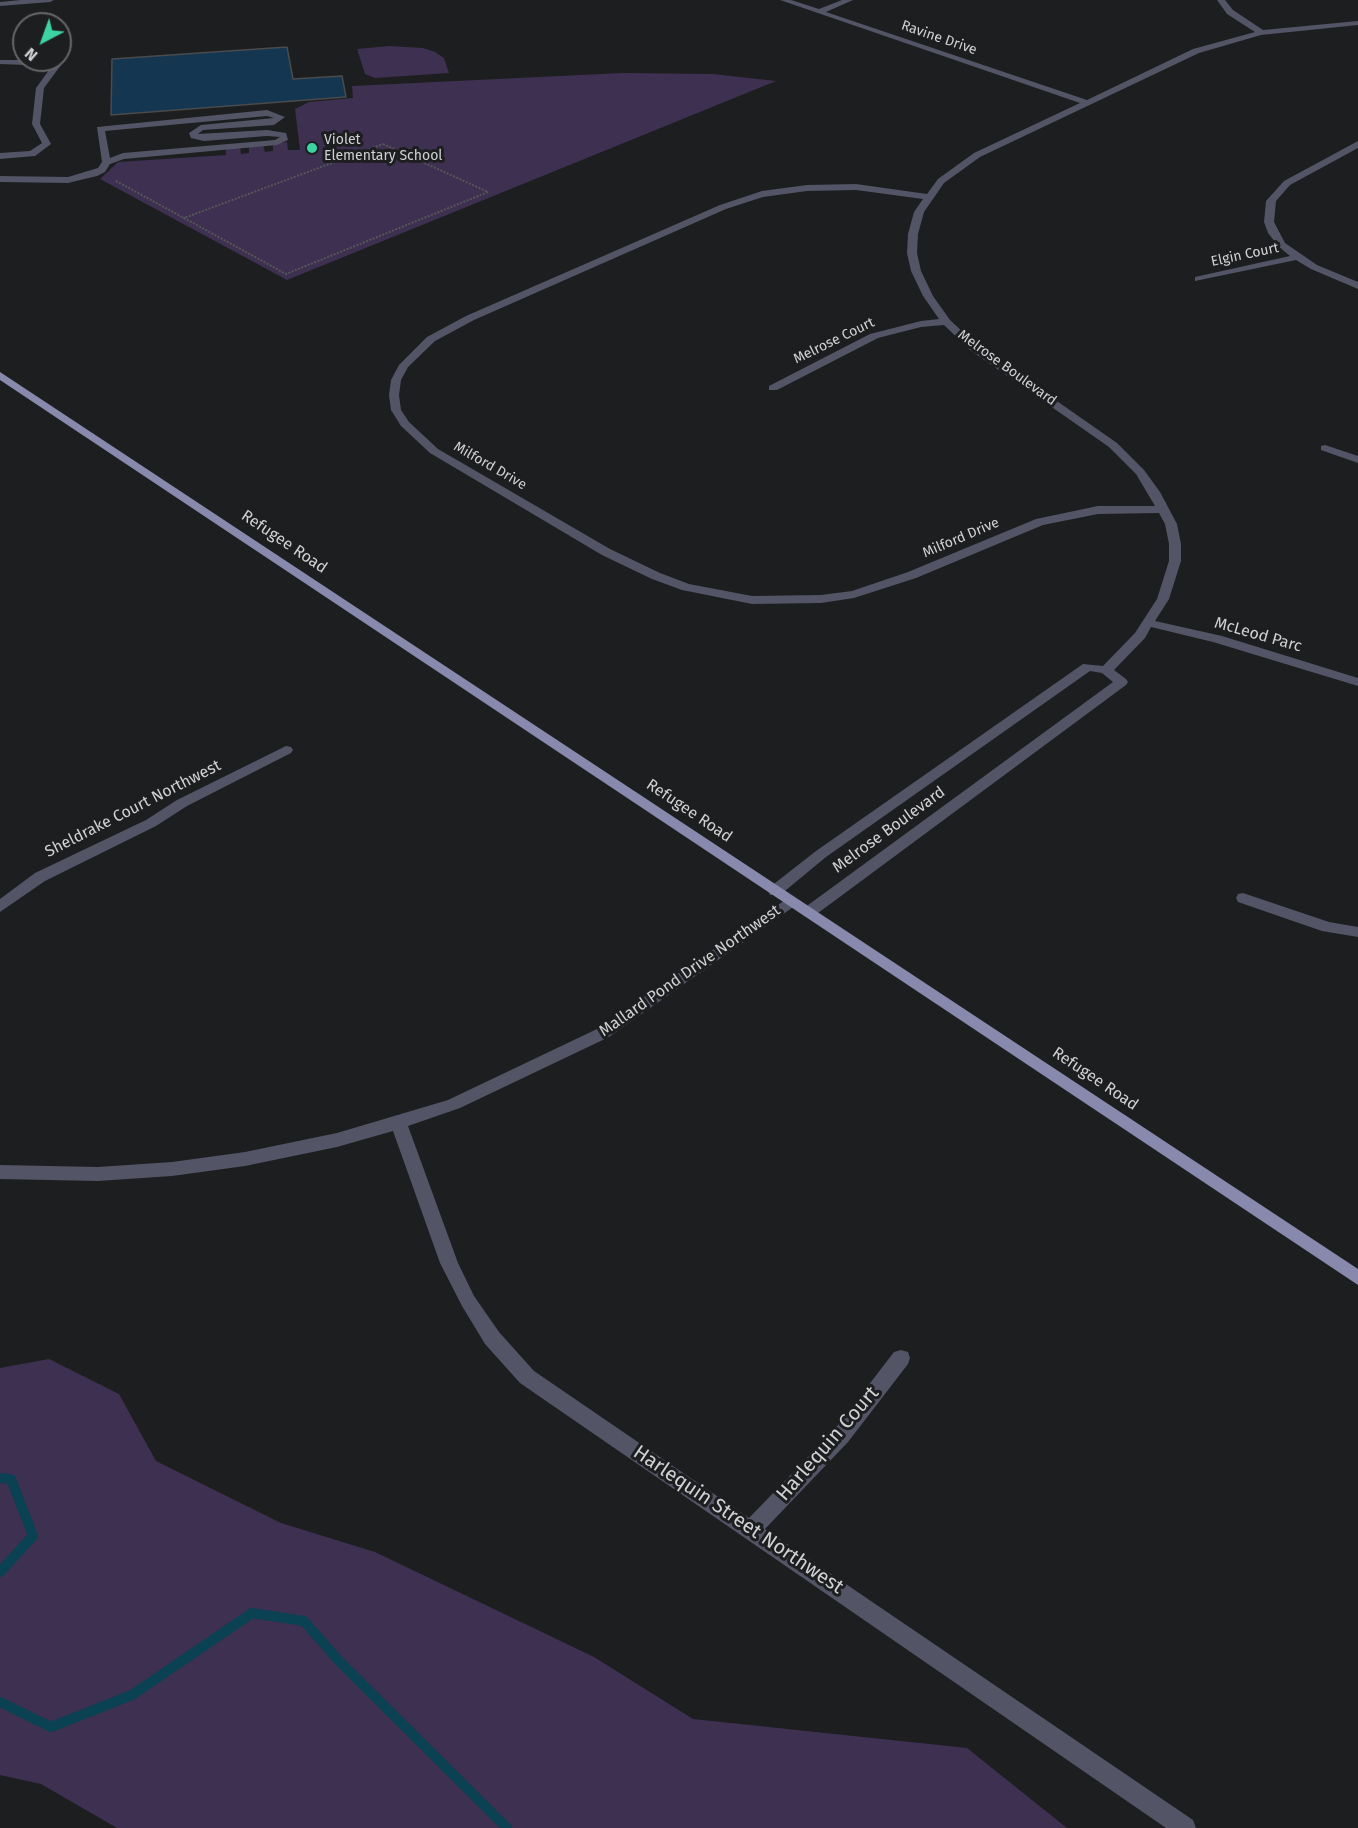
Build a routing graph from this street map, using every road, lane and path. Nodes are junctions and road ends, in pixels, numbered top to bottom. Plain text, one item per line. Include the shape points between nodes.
1 (50, 0) edge
2 (784, 0) edge
3 (849, 0) edge
4 (1221, 0) edge
5 (0, 4) edge
6 (819, 12) junction
7 (1358, 23) edge
8 (1261, 33) junction
9 (0, 62) edge
10 (1086, 102) junction
11 (149, 138) junction
12 (1356, 147) edge
13 (0, 156) edge
14 (106, 162) junction
15 (0, 179) edge
16 (114, 180) dead end
17 (928, 197) junction
18 (184, 218) junction
19 (1298, 257) junction
20 (1198, 279) dead end
21 (1358, 286) edge
22 (946, 322) junction
23 (0, 375) edge
24 (773, 388) dead end
25 (1326, 448) dead end
26 (1358, 460) edge
27 (1164, 509) junction
28 (1149, 623) junction
29 (1106, 670) junction
30 (1358, 682) edge
31 (286, 750) dead end
32 (775, 891) junction
33 (1243, 898) dead end
34 (791, 901) junction
35 (0, 907) edge
36 (809, 912) junction
37 (1358, 932) edge
38 (398, 1123) junction
39 (0, 1172) edge
40 (1358, 1278) edge
41 (901, 1358) dead end
42 (752, 1529) junction
43 (1185, 1828) edge

1 - 5 street
2 - 6 street, Ravine Drive
3 - 6 street
4 - 8 street via 1230,12
6 - 10 street, Ravine Drive
7 - 8 street, Melrose Boulevard
8 - 10 street, Melrose Boulevard via 1196,51
9 - 13 street via 57,65 40,88 36,124 47,144 32,154
10 - 17 street, Melrose Boulevard via 977,155 950,173
11 - 11 street via 277,142 285,138 278,133 204,138 193,134 201,128 279,121 280,116 274,114
11 - 14 street via 123,156
11 - 14 street via 100,129
12 - 19 street via 1298,175 1271,201 1269,222 1273,233
14 - 15 street via 102,170 83,178
16 - 18 path
17 - 22 street, Melrose Boulevard via 915,223 912,253 928,296
17 - 27 street, Milford Drive via 856,187 807,188 762,194 723,207 470,318 431,339 404,365 396,380 396,410 434,451 606,552 686,587 752,600 810,600 854,594 912,575 1040,522 1098,510
18 - 18 path via 383,144 488,192 285,273
19 - 20 street, Elgin Court
19 - 21 street
22 - 24 street, Melrose Court via 874,336
22 - 27 street, Melrose Boulevard via 974,348 1113,445 1140,472
23 - 32 main road, Refugee Road
25 - 26 street
27 - 28 street, Melrose Boulevard via 1171,524 1175,561 1163,599
28 - 29 street, Melrose Boulevard
28 - 30 street, McLeod Parc
29 - 32 street, Melrose Boulevard via 1088,667 821,854
29 - 36 street, Melrose Boulevard via 1121,682
31 - 35 street, Sheldrake Court Northwest via 40,878
32 - 34 main road, Refugee Road
33 - 37 street via 1327,927
34 - 36 main road, Refugee Road
34 - 38 street, Mallard Pond Drive Northwest via 603,1033 454,1104
36 - 40 main road, Refugee Road
38 - 39 street, Mallard Pond Drive Northwest via 245,1159 172,1169 98,1174
38 - 42 street, Harlequin Street Northwest via 449,1263 468,1301 510,1360 553,1395
41 - 42 street, Harlequin Court via 841,1436
42 - 43 street, Harlequin Street Northwest

